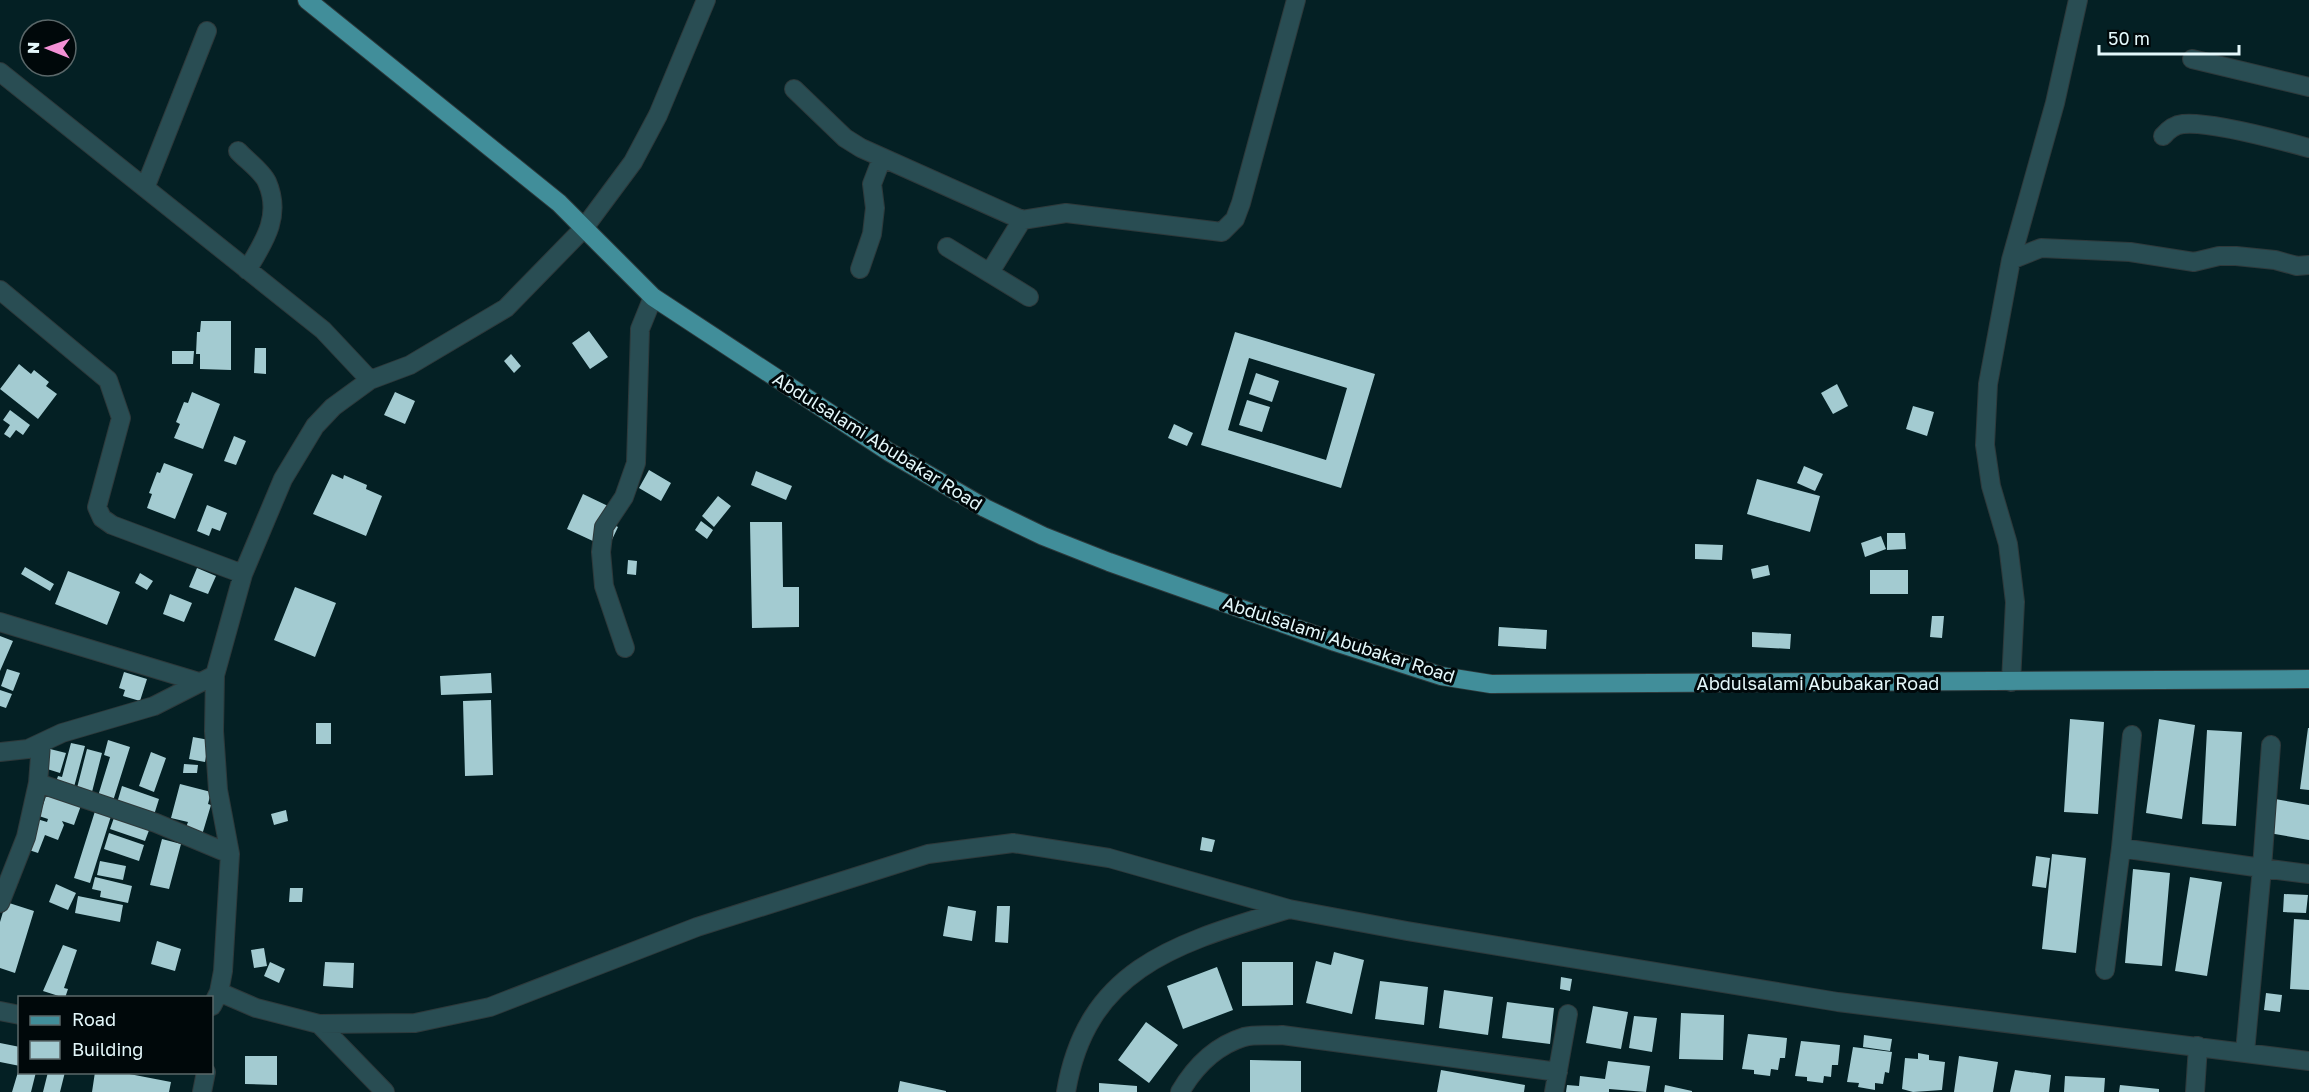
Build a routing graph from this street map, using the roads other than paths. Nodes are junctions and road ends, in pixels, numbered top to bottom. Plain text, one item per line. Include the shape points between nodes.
1 (307, 0) edge
2 (706, 0) edge
3 (1296, 0) edge
4 (2078, 0) edge
5 (207, 31) dead end
6 (2192, 59) dead end
7 (0, 72) edge
8 (2309, 87) edge
9 (794, 88) dead end
10 (2163, 135) dead end
11 (2309, 148) edge
12 (237, 151) dead end
13 (882, 158) junction
14 (145, 188) junction
15 (1022, 220) junction
16 (584, 228) junction
17 (947, 246) dead end
18 (2011, 260) junction
19 (2309, 265) edge
20 (860, 269) dead end
21 (247, 270) junction
22 (990, 272) junction
23 (0, 290) edge
24 (653, 297) junction
25 (1029, 297) dead end
26 (370, 380) junction
27 (243, 574) junction
28 (0, 622) edge
29 (625, 648) dead end
30 (207, 679) junction
31 (2309, 679) edge
32 (2011, 682) junction
33 (2132, 735) dead end
34 (41, 744) junction
35 (2271, 745) dead end
36 (0, 752) edge
37 (38, 783) junction
38 (2121, 848) junction
39 (230, 854) junction
40 (2262, 868) junction
41 (2309, 874) edge
42 (0, 903) edge
43 (1289, 909) junction
44 (2105, 970) dead end
45 (215, 999) edge
46 (0, 1011) edge
47 (1569, 1014) dead end
48 (18, 1015) edge
49 (319, 1024) junction
50 (2198, 1046) junction
51 (2246, 1052) junction
52 (2309, 1061) edge
53 (1558, 1072) junction
54 (206, 1074) edge
55 (202, 1092) edge
56 (385, 1092) edge
57 (1066, 1092) edge
58 (1180, 1092) edge
59 (1554, 1092) edge
60 (2195, 1092) edge

1 - 16 main road, Abdulsalami Abubakar Road via 559,203
2 - 16 street via 658,115 633,162
3 - 15 street via 1241,203 1229,227 1213,233 1066,213
4 - 18 street via 2055,104
5 - 14 street
6 - 8 street
7 - 14 street
9 - 13 street via 845,138
10 - 11 street via 2183,124 2239,131
12 - 21 street via 267,181 274,213 268,236
13 - 15 street
13 - 20 street via 872,184 872,234
14 - 21 street
15 - 22 street
16 - 24 main road, Abdulsalami Abubakar Road
16 - 26 street via 506,308 410,365
17 - 22 street
18 - 19 street via 2041,248 2130,252 2194,261 2236,256
18 - 32 street via 1988,384 1985,445 1991,486 2008,544 2016,602
21 - 26 street via 322,330
22 - 25 street
23 - 27 street via 108,380 121,417 97,507 102,518
24 - 29 street via 640,329 636,463 624,497 604,527 601,552 604,586
24 - 32 main road, Abdulsalami Abubakar Road via 889,452 1024,527 1120,566 1441,676 1491,684
26 - 27 street via 333,407 315,426 282,479
27 - 30 street
28 - 30 street
30 - 34 street via 154,706 62,733
30 - 39 street via 218,790
31 - 32 main road, Abdulsalami Abubakar Road
33 - 38 street
34 - 36 street
34 - 37 street
35 - 40 street
37 - 39 street via 156,823
37 - 42 street via 26,837
38 - 40 street
38 - 44 street
39 - 45 street
40 - 41 street
40 - 51 street
43 - 49 street via 1109,858 1013,843 928,854 697,927 490,1007 415,1023
43 - 50 street via 1838,1002
43 - 57 street via 1195,938 1158,956 1114,989 1084,1029 1071,1061
45 - 49 street
46 - 48 street
47 - 53 street
49 - 56 street
50 - 51 street
50 - 60 street
51 - 52 street
53 - 58 street via 1282,1035 1244,1037 1194,1068
53 - 59 street
54 - 55 street

